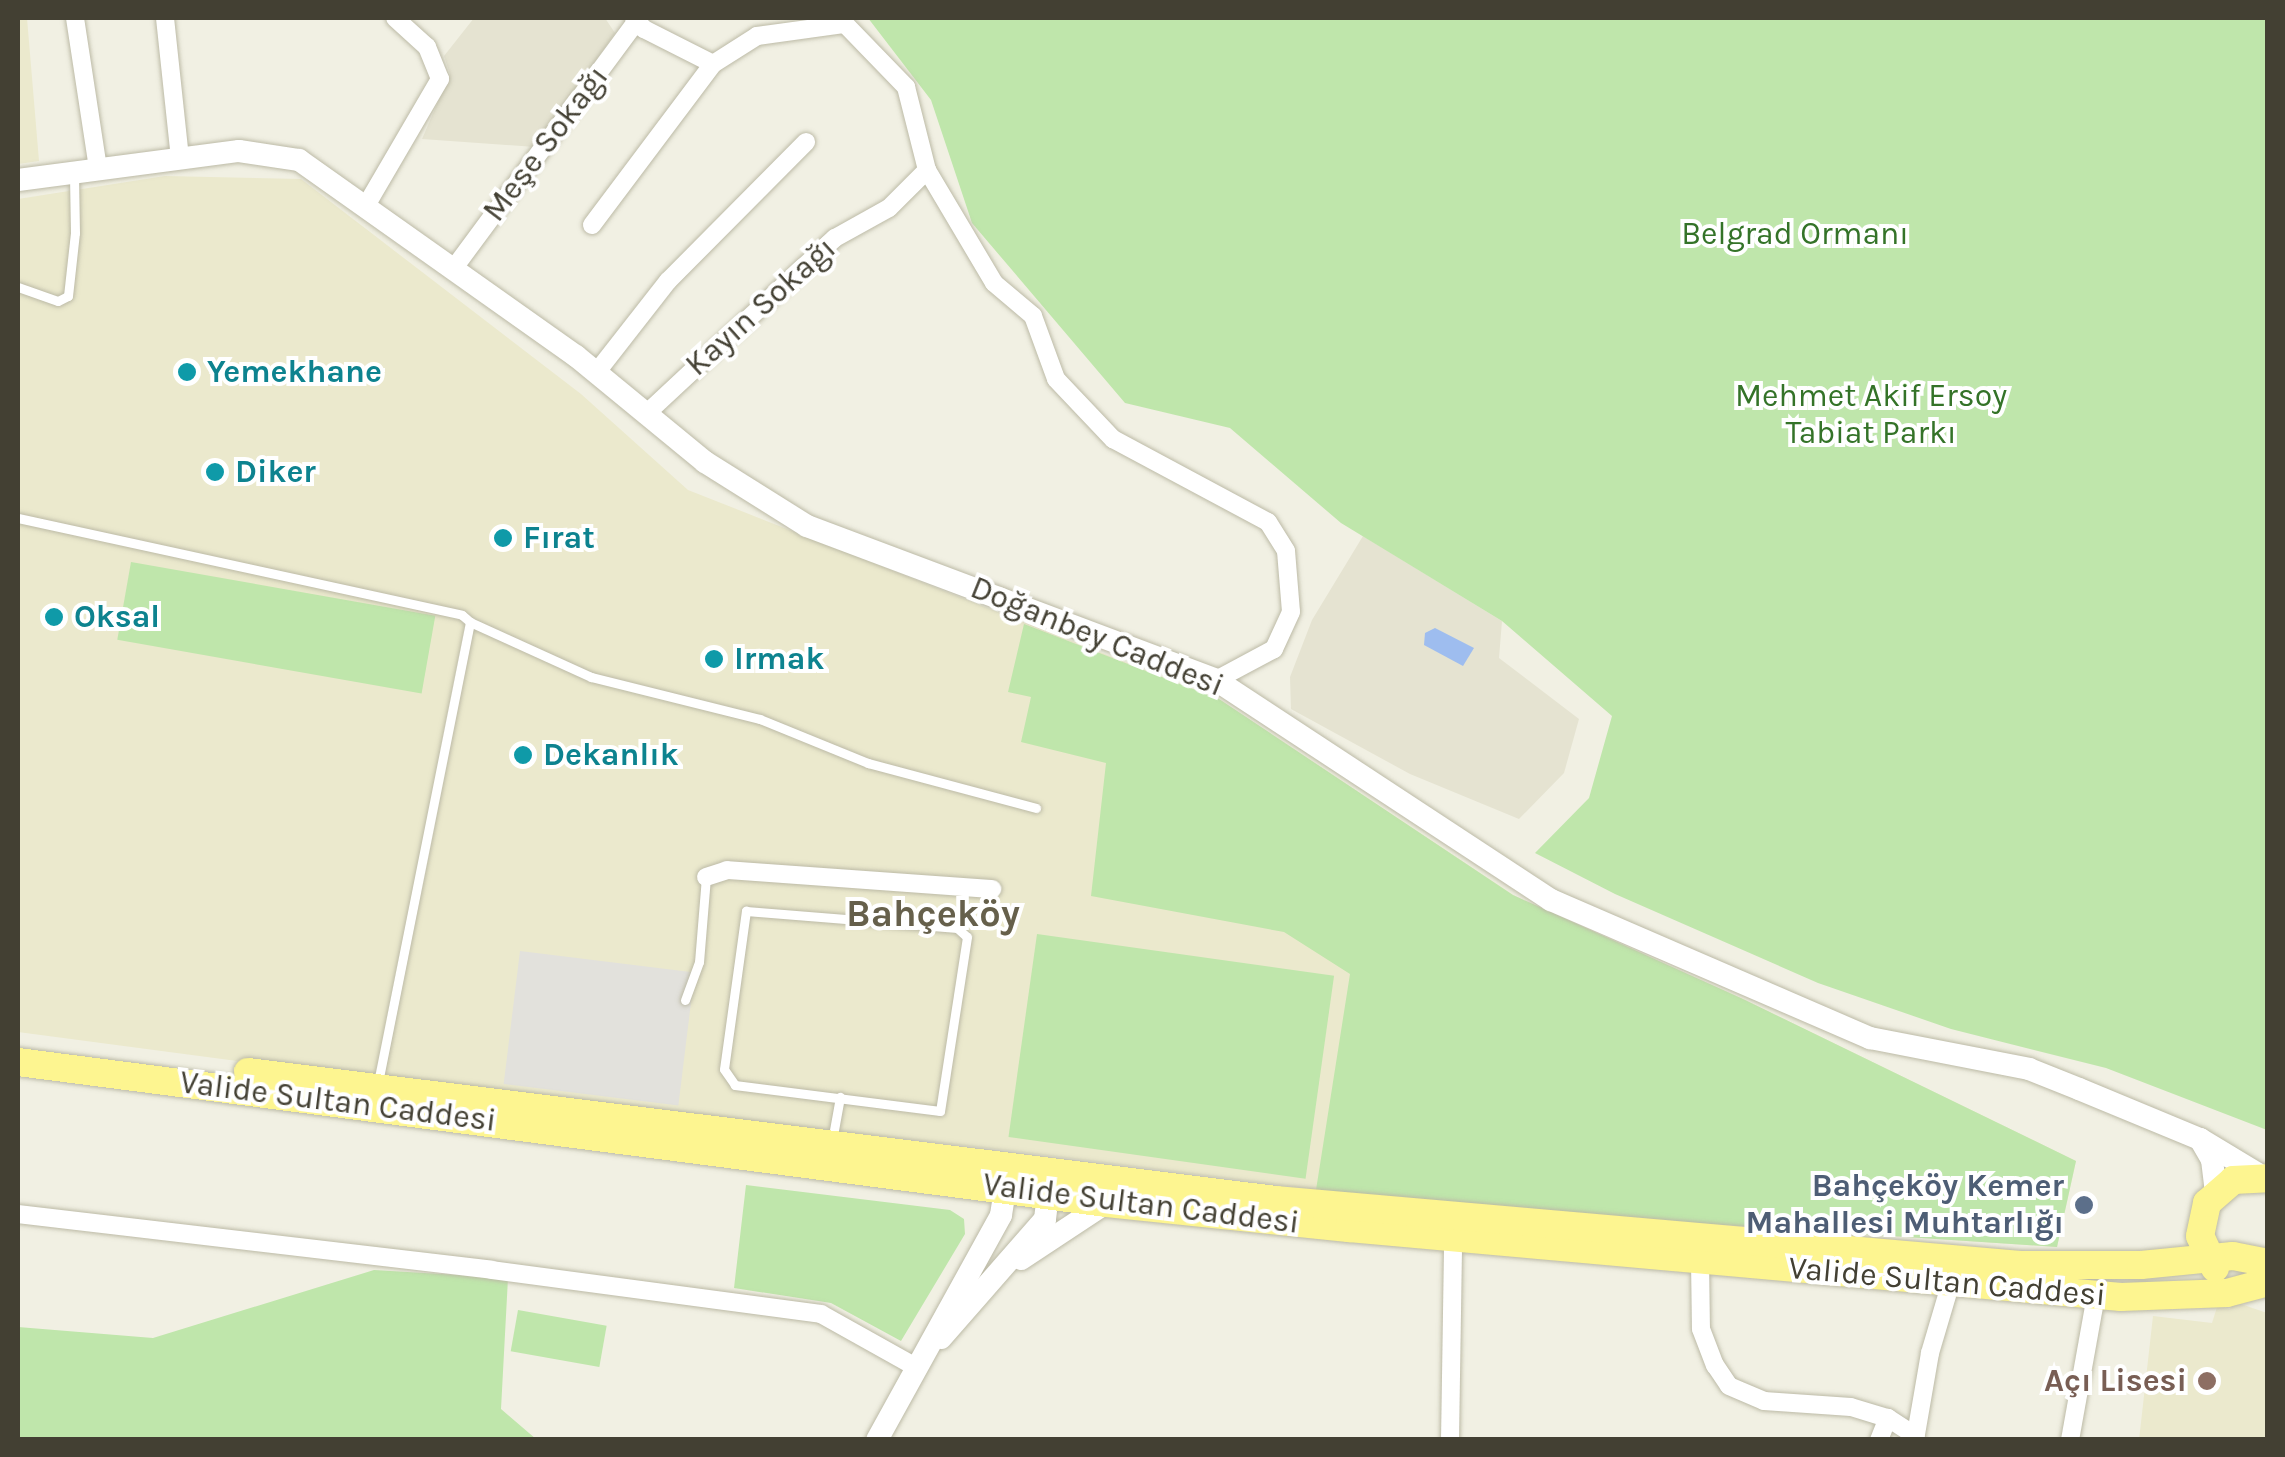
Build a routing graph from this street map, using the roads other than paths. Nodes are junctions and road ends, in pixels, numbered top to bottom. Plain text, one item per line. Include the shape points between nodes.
1 (75, 18) edge
2 (165, 18) edge
3 (395, 18) edge
4 (630, 22) edge
5 (713, 64) junction
6 (806, 142) dead end
7 (180, 158) junction
8 (98, 168) junction
9 (927, 170) junction
10 (74, 172) junction
11 (18, 180) edge
12 (367, 204) junction
13 (592, 226) dead end
14 (454, 268) junction
15 (18, 287) edge
16 (596, 373) junction
17 (646, 414) junction
18 (18, 518) edge
19 (470, 622) junction
20 (1216, 680) junction
21 (1036, 808) dead end
22 (706, 877) joint
23 (992, 889) dead end
24 (686, 1000) dead end
25 (18, 1046) edge
26 (18, 1062) edge
27 (377, 1097) junction
28 (840, 1097) junction
29 (2200, 1138) junction
30 (832, 1143) junction
31 (2266, 1177) edge
32 (1042, 1182) junction
33 (1005, 1189) junction
34 (2209, 1202) junction
35 (1106, 1203) junction
36 (18, 1214) edge
37 (1453, 1238) junction
38 (2206, 1257) junction
39 (1700, 1260) junction
40 (2141, 1265) junction
41 (1002, 1272) junction
42 (2267, 1272) edge
43 (1951, 1282) junction
44 (2096, 1295) junction
45 (914, 1366) junction
46 (1888, 1418) junction
47 (1916, 1438) edge
48 (877, 1440) edge
49 (1450, 1440) edge
50 (1879, 1440) edge
51 (2070, 1440) edge

1 - 8 street
2 - 7 street
3 - 12 street via 427,47 440,79
4 - 5 street
4 - 14 street, Meşe Sokağı
5 - 9 street via 757,36 845,24 906,87
5 - 13 street
6 - 16 street via 668,281
7 - 8 street, Doğanbey Caddesi
7 - 12 street, Doğanbey Caddesi via 239,151 300,160
8 - 10 street, Doğanbey Caddesi
9 - 17 street, Kayın Sokağı via 889,208 835,238
9 - 20 street via 994,283 1033,316 1056,378 1113,439 1268,522 1286,551 1291,612 1274,648
10 - 11 street, Doğanbey Caddesi
10 - 15 lane via 68,296 58,301
12 - 14 street, Doğanbey Caddesi
14 - 16 street, Doğanbey Caddesi
16 - 17 street, Doğanbey Caddesi
17 - 20 street, Doğanbey Caddesi via 705,462 807,526
18 - 19 lane via 462,614
19 - 21 lane via 591,677 760,719 868,763
19 - 27 lane
20 - 29 street, Doğanbey Caddesi via 1552,900 1870,1038 2029,1069
22 - 23 street via 727,870
22 - 24 lane via 699,962
25 - 27 main road, Valide Sultan Caddesi
26 - 27 main road, Valide Sultan Caddesi
27 - 30 main road, Valide Sultan Caddesi
27 - 33 main road, Valide Sultan Caddesi
28 - 28 lane via 735,1085 724,1068 746,911 957,928 967,937 940,1111
28 - 30 lane
29 - 31 street, Doğanbey Caddesi
29 - 34 street via 2212,1160
30 - 32 main road, Valide Sultan Caddesi
31 - 34 main road via 2243,1177
32 - 33 main road, Valide Sultan Caddesi
32 - 35 main road, Valide Sultan Caddesi
32 - 40 main road, Valide Sultan Caddesi via 2020,1266
32 - 41 street via 1045,1219
33 - 45 street via 1001,1216
34 - 38 main road via 2200,1236
34 - 40 main road, Valide Sultan Caddesi
35 - 37 main road, Valide Sultan Caddesi
35 - 41 street
36 - 45 street via 820,1314
37 - 39 main road, Valide Sultan Caddesi
37 - 49 street
38 - 40 main road, Valide Sultan Caddesi
38 - 42 main road via 2234,1280
39 - 43 main road, Valide Sultan Caddesi
39 - 46 street via 1701,1329 1729,1386 1764,1401 1852,1407
41 - 45 street
42 - 44 main road, Valide Sultan Caddesi via 2227,1293
43 - 44 main road, Valide Sultan Caddesi
43 - 47 street
44 - 51 street
45 - 48 street
46 - 47 street
46 - 50 street

